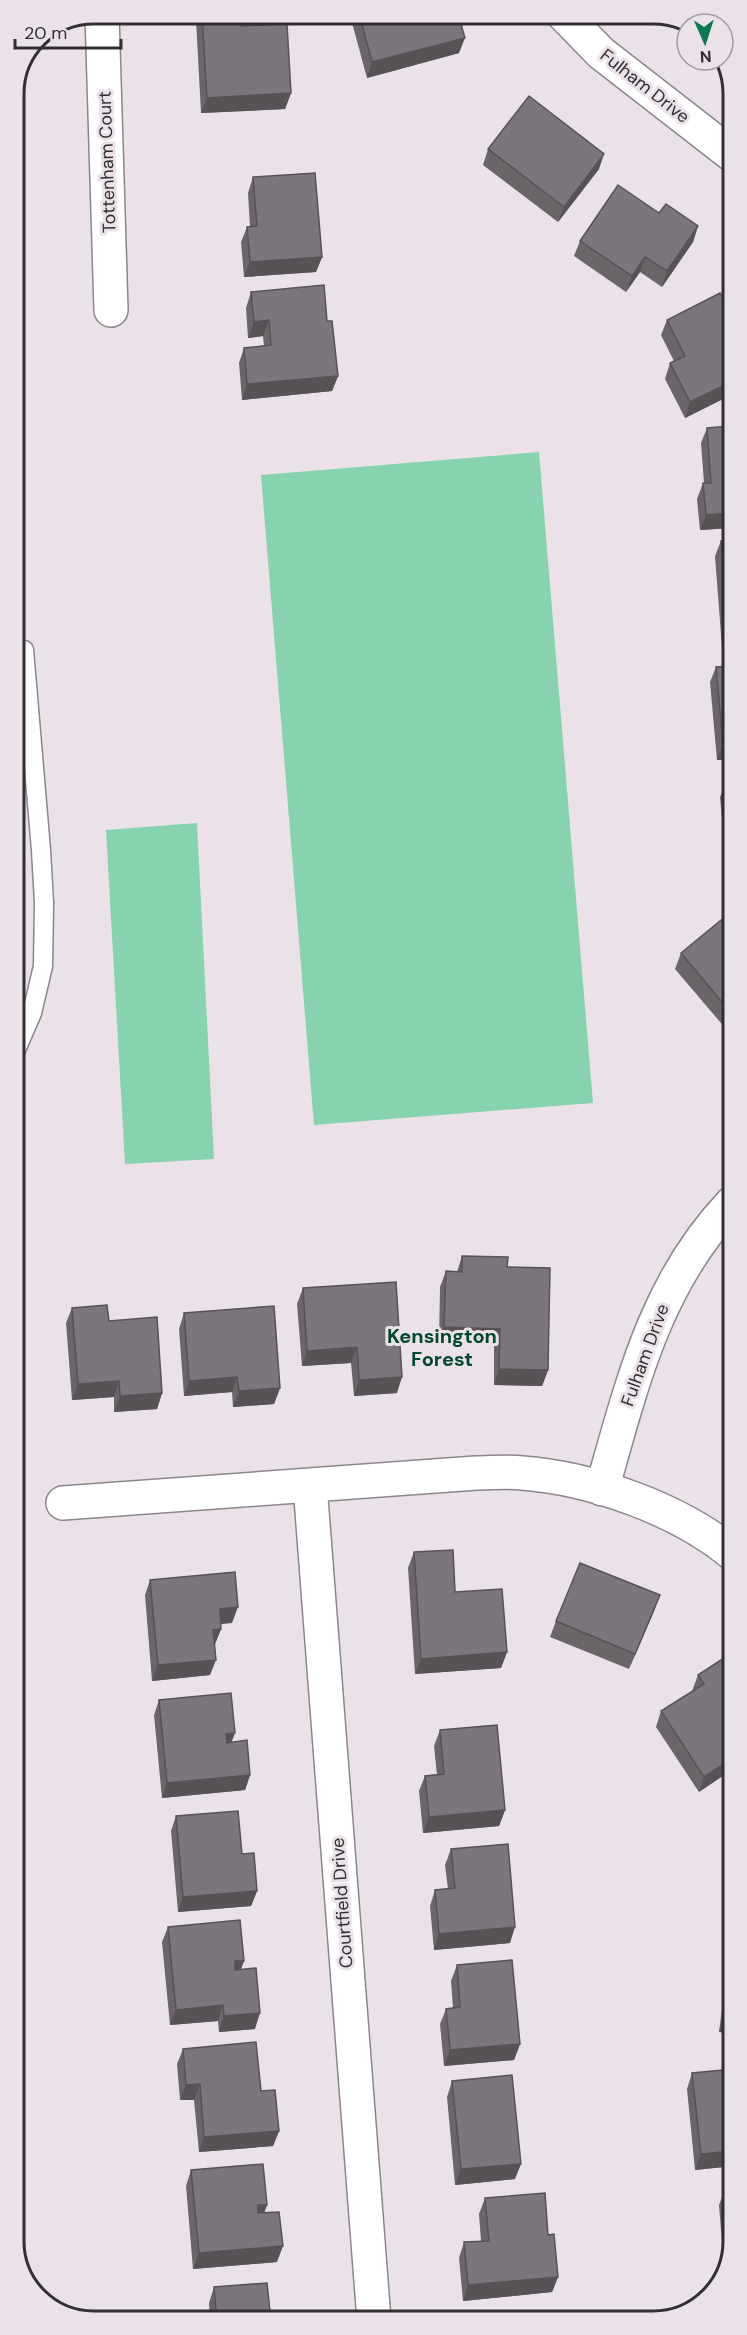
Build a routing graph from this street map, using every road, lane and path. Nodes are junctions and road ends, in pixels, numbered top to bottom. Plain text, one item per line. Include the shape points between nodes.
1 (102, 24) edge
2 (573, 24) edge
3 (723, 148) edge
4 (111, 310) dead end
5 (24, 650) edge
6 (24, 1031) edge
7 (723, 1214) edge
8 (310, 1485) junction
9 (602, 1489) junction
10 (63, 1503) dead end
11 (723, 1547) edge
12 (373, 2311) edge

1 - 4 street, Tottenham Court
2 - 3 street, Fulham Drive via 601,53
5 - 6 lane via 44,903 43,966
7 - 9 street, Fulham Drive via 694,1248 653,1324
8 - 9 street via 522,1473
8 - 10 street
8 - 12 street, Courtfield Drive
9 - 11 street via 644,1502 691,1525

